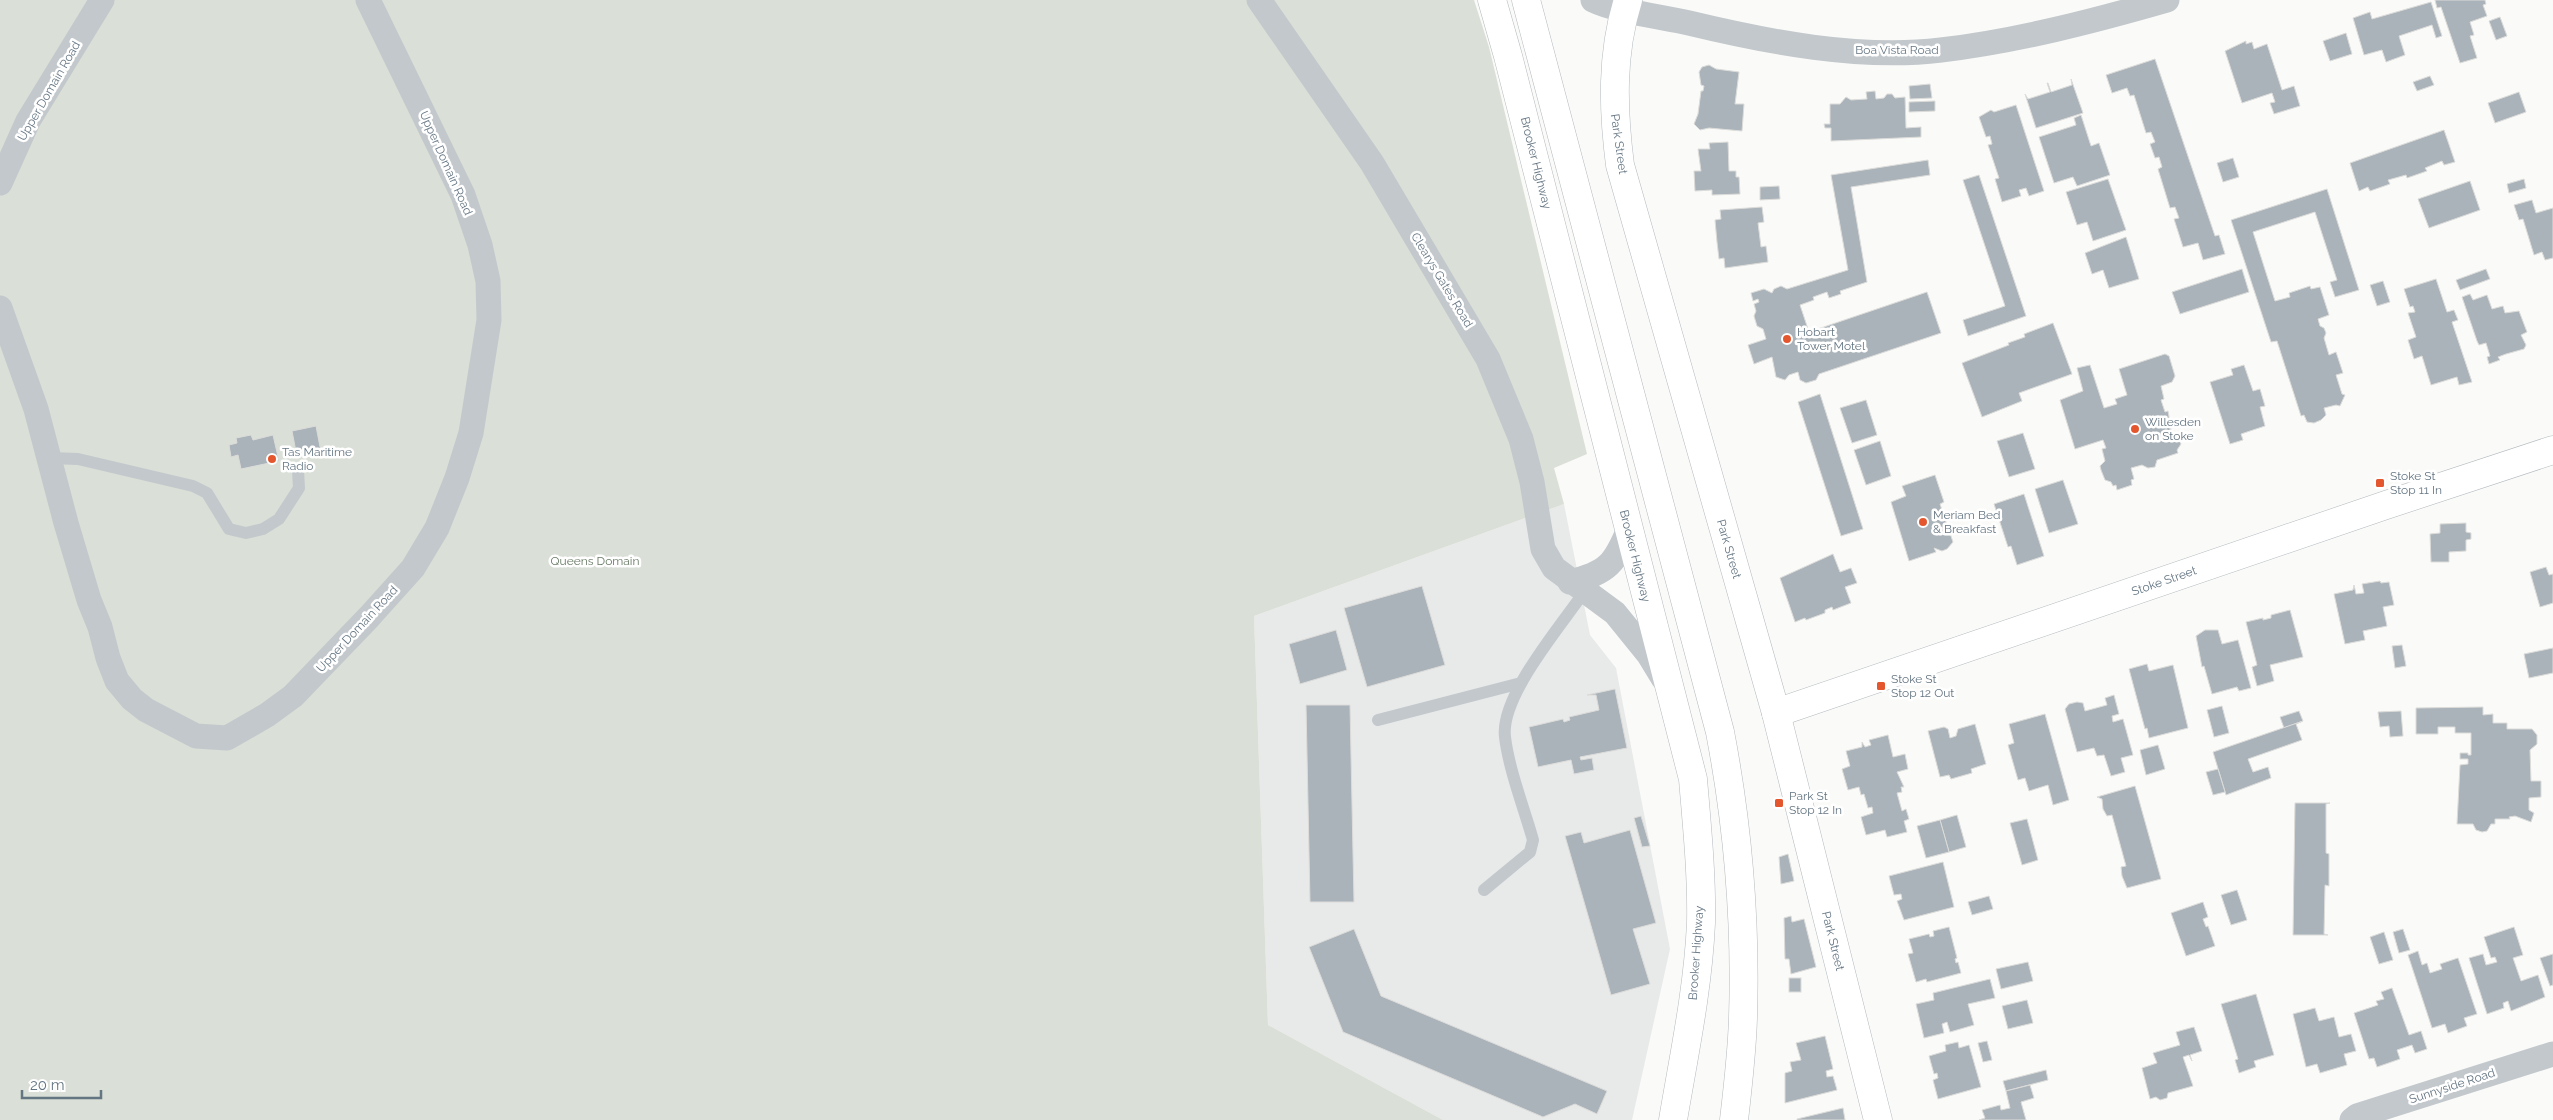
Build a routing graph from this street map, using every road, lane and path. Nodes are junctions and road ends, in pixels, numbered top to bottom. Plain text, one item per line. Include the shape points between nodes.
1 (102, 0) edge
2 (368, 0) edge
3 (1259, 0) edge
4 (1492, 0) edge
5 (1526, 0) edge
6 (2167, 0) edge
7 (1609, 12) edge
8 (0, 183) edge
9 (0, 308) edge
10 (2553, 450) edge
11 (50, 458) junction
12 (298, 471) dead end
13 (1629, 528) junction
14 (1577, 587) junction
15 (1521, 683) junction
16 (1669, 689) junction
17 (1776, 713) junction
18 (1378, 720) dead end
19 (1484, 890) dead end
20 (2553, 1054) edge
21 (1673, 1120) edge
22 (1734, 1120) edge
23 (1878, 1120) edge
24 (2352, 1120) edge

1 - 8 street, Upper Domain Road via 28,121
2 - 11 street, Upper Domain Road via 463,195 480,244 488,281 489,320 471,433 437,528 413,568 293,696 268,715 227,738 196,736 146,710 118,681 89,600
3 - 14 street, Clearys Gates Road via 1372,163 1488,359 1521,438 1543,549 1554,568
4 - 13 main road, Brooker Highway
5 - 22 main road via 1715,712 1730,782 1742,924 1743,1019
6 - 7 street, Boa Vista Road via 2042,32 1940,50 1885,52 1808,46
7 - 17 main road, Park Street via 1616,67 1614,114 1620,165
9 - 11 street, Upper Domain Road via 20,360
10 - 17 main road, Stoke Street
11 - 12 lane via 78,459 193,486 207,493 229,528 246,533 263,529 279,519 299,488
13 - 14 street via 1617,557 1606,569
13 - 16 main road, Brooker Highway
14 - 15 lane
14 - 16 street, Clearys Gates Road via 1615,613 1650,655
15 - 18 lane
15 - 19 lane via 1508,711 1505,736 1533,840 1530,852
16 - 21 main road, Brooker Highway via 1693,779 1699,846 1700,924 1693,1008
17 - 23 main road, Park Street
20 - 24 street, Sunnyside Road via 2356,1116

